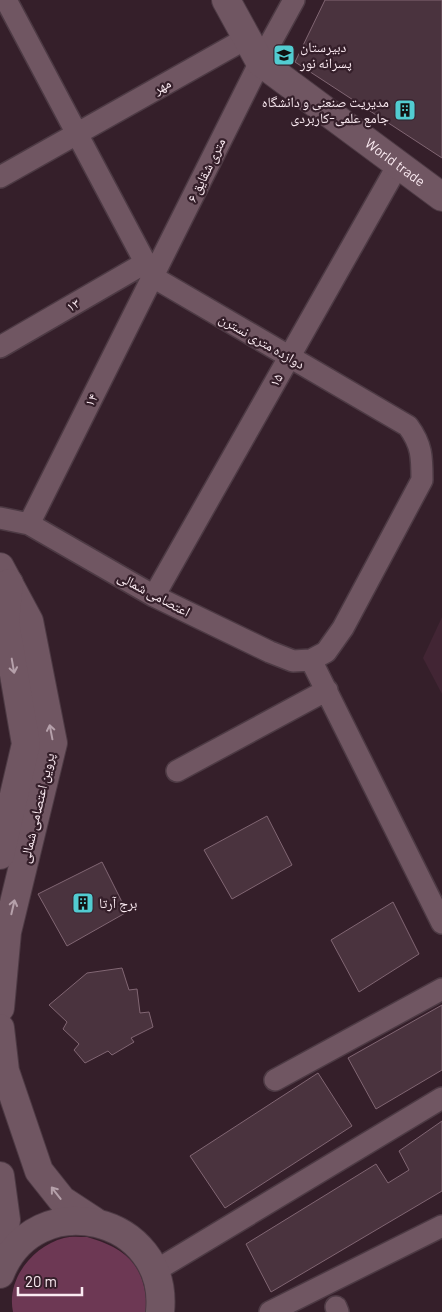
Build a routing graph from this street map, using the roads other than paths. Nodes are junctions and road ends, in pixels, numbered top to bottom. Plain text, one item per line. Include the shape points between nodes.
1 (226, 0) edge
2 (294, 0) edge
3 (8, 4) edge
4 (247, 38) junction
5 (260, 62) junction
6 (78, 134) junction
7 (398, 165) junction
8 (0, 177) edge
9 (442, 197) edge
10 (149, 270) junction
11 (0, 347) edge
12 (289, 356) junction
13 (0, 518) edge
14 (29, 524) junction
15 (4, 575) edge
16 (154, 596) junction
17 (311, 660) junction
18 (327, 690) junction
19 (177, 771) dead end
20 (0, 855) edge
21 (442, 923) edge
22 (442, 989) edge
23 (0, 1008) edge
24 (0, 1028) edge
25 (275, 1080) dead end
26 (442, 1098) edge
27 (0, 1176) edge
28 (94, 1222) junction
29 (442, 1226) edge
30 (0, 1258) edge
31 (155, 1271) junction
32 (0, 1274) edge
33 (160, 1312) edge
34 (270, 1312) edge

1 - 4 main road, World trade
2 - 5 street, ۶ متری شقایق
3 - 6 street
4 - 5 main road, World trade
4 - 6 street, مهر
5 - 7 main road, World trade
5 - 10 street, ۶ متری شقایق
6 - 8 street, مهر
6 - 10 street
7 - 9 main road, World trade
7 - 12 street, ۱۵
10 - 11 street, ۱۳
10 - 12 street, دوازده متری نسترن
10 - 14 street, ۱۴
12 - 16 street, ۱۵
12 - 17 street, دوازده متری نسترن via 408,426 418,440 422,457 422,480 343,628 326,652
13 - 14 street, اعتصامی شمالی
14 - 16 street, اعتصامی شمالی
15 -> 20 main road, پروین اعتصامی شمالی via 6,622 26,744
23 -> 15 main road, پروین اعتصامی شمالی via 7,932 53,743 29,621
16 - 17 street, اعتصامی شمالی via 270,652 293,661
17 - 18 street
18 - 19 street
18 - 21 street
22 - 25 street
28 -> 24 main road via 62,1200 39,1171 5,1071
26 - 31 street
27 - 30 main road via 6,1220
28 - 31 main road via 120,1231 141,1248
28 - 32 main road via 68,1220 43,1227 21,1242
29 - 34 street
31 - 33 main road via 162,1298

